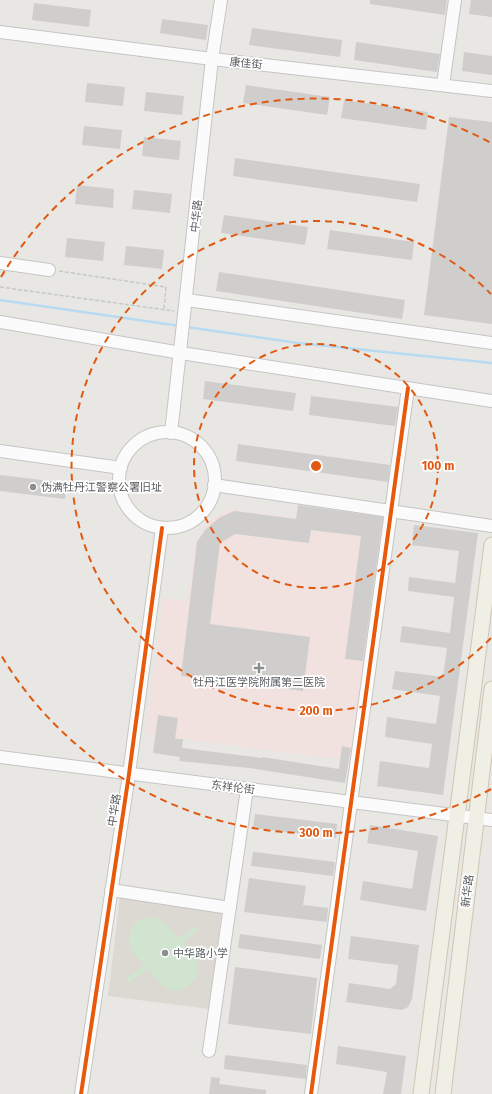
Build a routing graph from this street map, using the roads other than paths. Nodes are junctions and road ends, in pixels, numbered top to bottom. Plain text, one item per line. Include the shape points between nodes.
1 (220, 0) edge
2 (455, 0) edge
3 (0, 32) edge
4 (212, 59) junction
5 (443, 85) junction
6 (492, 91) edge
7 (0, 263) edge
8 (49, 270) road end
9 (186, 306) junction
10 (0, 322) edge
11 (492, 343) edge
12 (181, 353) junction
13 (408, 388) junction
14 (492, 401) edge
15 (171, 433) junction
16 (0, 451) edge
17 (121, 468) junction
18 (214, 485) junction
19 (392, 511) junction
20 (492, 526) edge
21 (162, 528) junction
22 (492, 545) edge
23 (492, 688) edge
24 (0, 757) edge
25 (129, 774) junction
26 (247, 789) junction
27 (351, 802) junction
28 (467, 817) junction
29 (492, 820) edge
30 (111, 890) junction
31 (230, 908) junction
32 (209, 1051) dead end
33 (81, 1094) edge
34 (312, 1094) edge
35 (421, 1094) edge
36 (443, 1094) edge

1 - 4 street, 中华路
2 - 5 street
3 - 4 street, 康佳街
4 - 5 street, 康佳街
4 - 9 street, 中华路
5 - 6 street, 康佳街
7 - 8 street
9 - 11 street
9 - 12 street, 中华路
10 - 12 street
12 - 13 street
12 - 15 street, 中华路
13 - 14 street
13 - 19 street
15 - 17 street via 157,433 144,438 133,446 124,458
15 - 18 street via 186,436 199,445 208,456 214,470
16 - 17 street
17 - 21 street via 119,488 124,503 134,515 147,524
18 - 19 street
18 - 21 street via 211,500 191,522 177,527
19 - 20 street
19 - 27 street
21 - 25 street, 中华路
22 - 28 main road
23 - 28 main road, 新华路
24 - 25 street, 东祥伦街
25 - 26 street, 东祥伦街
25 - 30 street, 中华路
26 - 27 street, 东祥伦街
26 - 31 street
27 - 28 street, 东祥伦街
27 - 34 street
28 - 29 street, 东祥伦街
28 - 35 main road
28 - 36 main road, 新华路
30 - 31 street
30 - 33 street, 中华路
31 - 32 street

